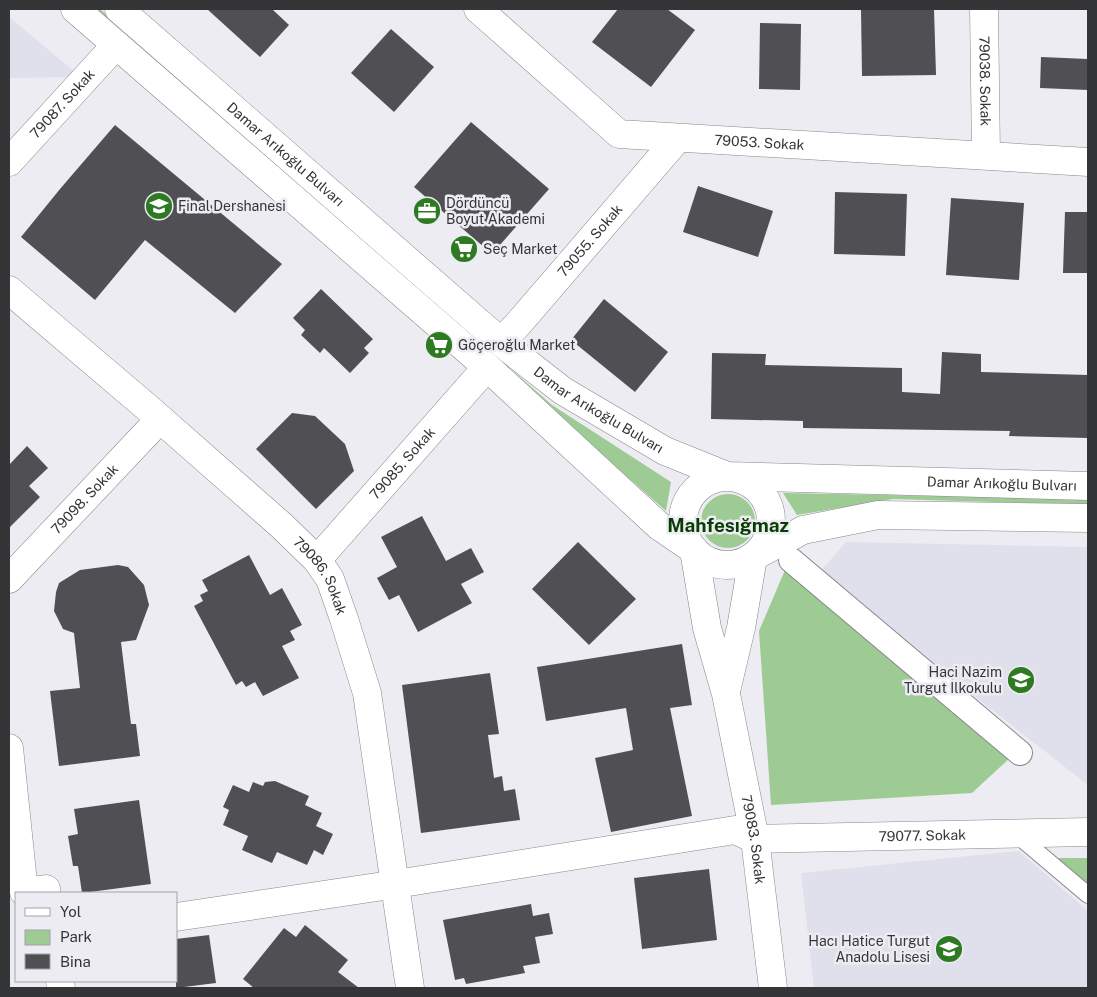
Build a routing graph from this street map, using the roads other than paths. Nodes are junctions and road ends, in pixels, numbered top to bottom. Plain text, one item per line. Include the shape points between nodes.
1 (75, 9) edge
2 (478, 9) edge
3 (984, 9) edge
4 (132, 13) edge
5 (116, 45) junction
6 (678, 138) junction
7 (986, 155) junction
8 (9, 162) edge
9 (1088, 162) edge
10 (9, 290) edge
11 (501, 342) junction
12 (487, 367) junction
13 (160, 419) junction
14 (727, 476) junction
15 (1088, 486) edge
16 (1088, 518) edge
17 (694, 550) junction
18 (753, 557) junction
19 (317, 560) junction
20 (791, 560) dead end
21 (9, 580) edge
22 (726, 694) junction
23 (9, 748) edge
24 (1020, 753) dead end
25 (1088, 832) edge
26 (1016, 834) junction
27 (755, 839) junction
28 (395, 884) junction
29 (26, 892) edge
30 (1088, 895) edge
31 (178, 916) edge
32 (410, 988) edge
33 (773, 988) edge

1 - 5 street, Damar Arıkoğlu Bulvarı
2 - 6 street, 79053. Sokak via 619,134
3 - 7 street, 79038. Sokak
4 - 11 street, Damar Arıkoğlu Bulvarı
5 - 8 street, 79087. Sokak
5 - 12 street, Damar Arıkoğlu Bulvarı
6 - 7 street, 79053. Sokak
6 - 11 street, 79055. Sokak
7 - 9 street, 79053. Sokak
10 - 13 street, 79086. Sokak
11 - 14 street, Damar Arıkoğlu Bulvarı via 563,391 665,451
12 - 17 street, Damar Arıkoğlu Bulvarı via 659,526
12 - 19 street, 79085. Sokak
13 - 19 street, 79086. Sokak
13 - 21 street, 79098. Sokak
14 - 15 street, Damar Arıkoğlu Bulvarı
14 - 17 street via 713,478 700,486 684,509 686,538
14 - 18 street via 752,484 770,506 770,535
16 - 18 street via 878,516 803,530
17 - 18 street via 715,564 735,564
17 - 22 street, 79083. Sokak via 707,628
18 - 22 street
19 - 28 street, 79086. Sokak via 330,579 367,693
20 - 24 street
22 - 27 street, 79083. Sokak
23 - 29 street
25 - 26 street, 79077. Sokak
26 - 27 street, 79077. Sokak
26 - 30 lane
27 - 28 street via 735,830
27 - 33 street, 79083. Sokak
28 - 31 street
28 - 32 street, 79086. Sokak

